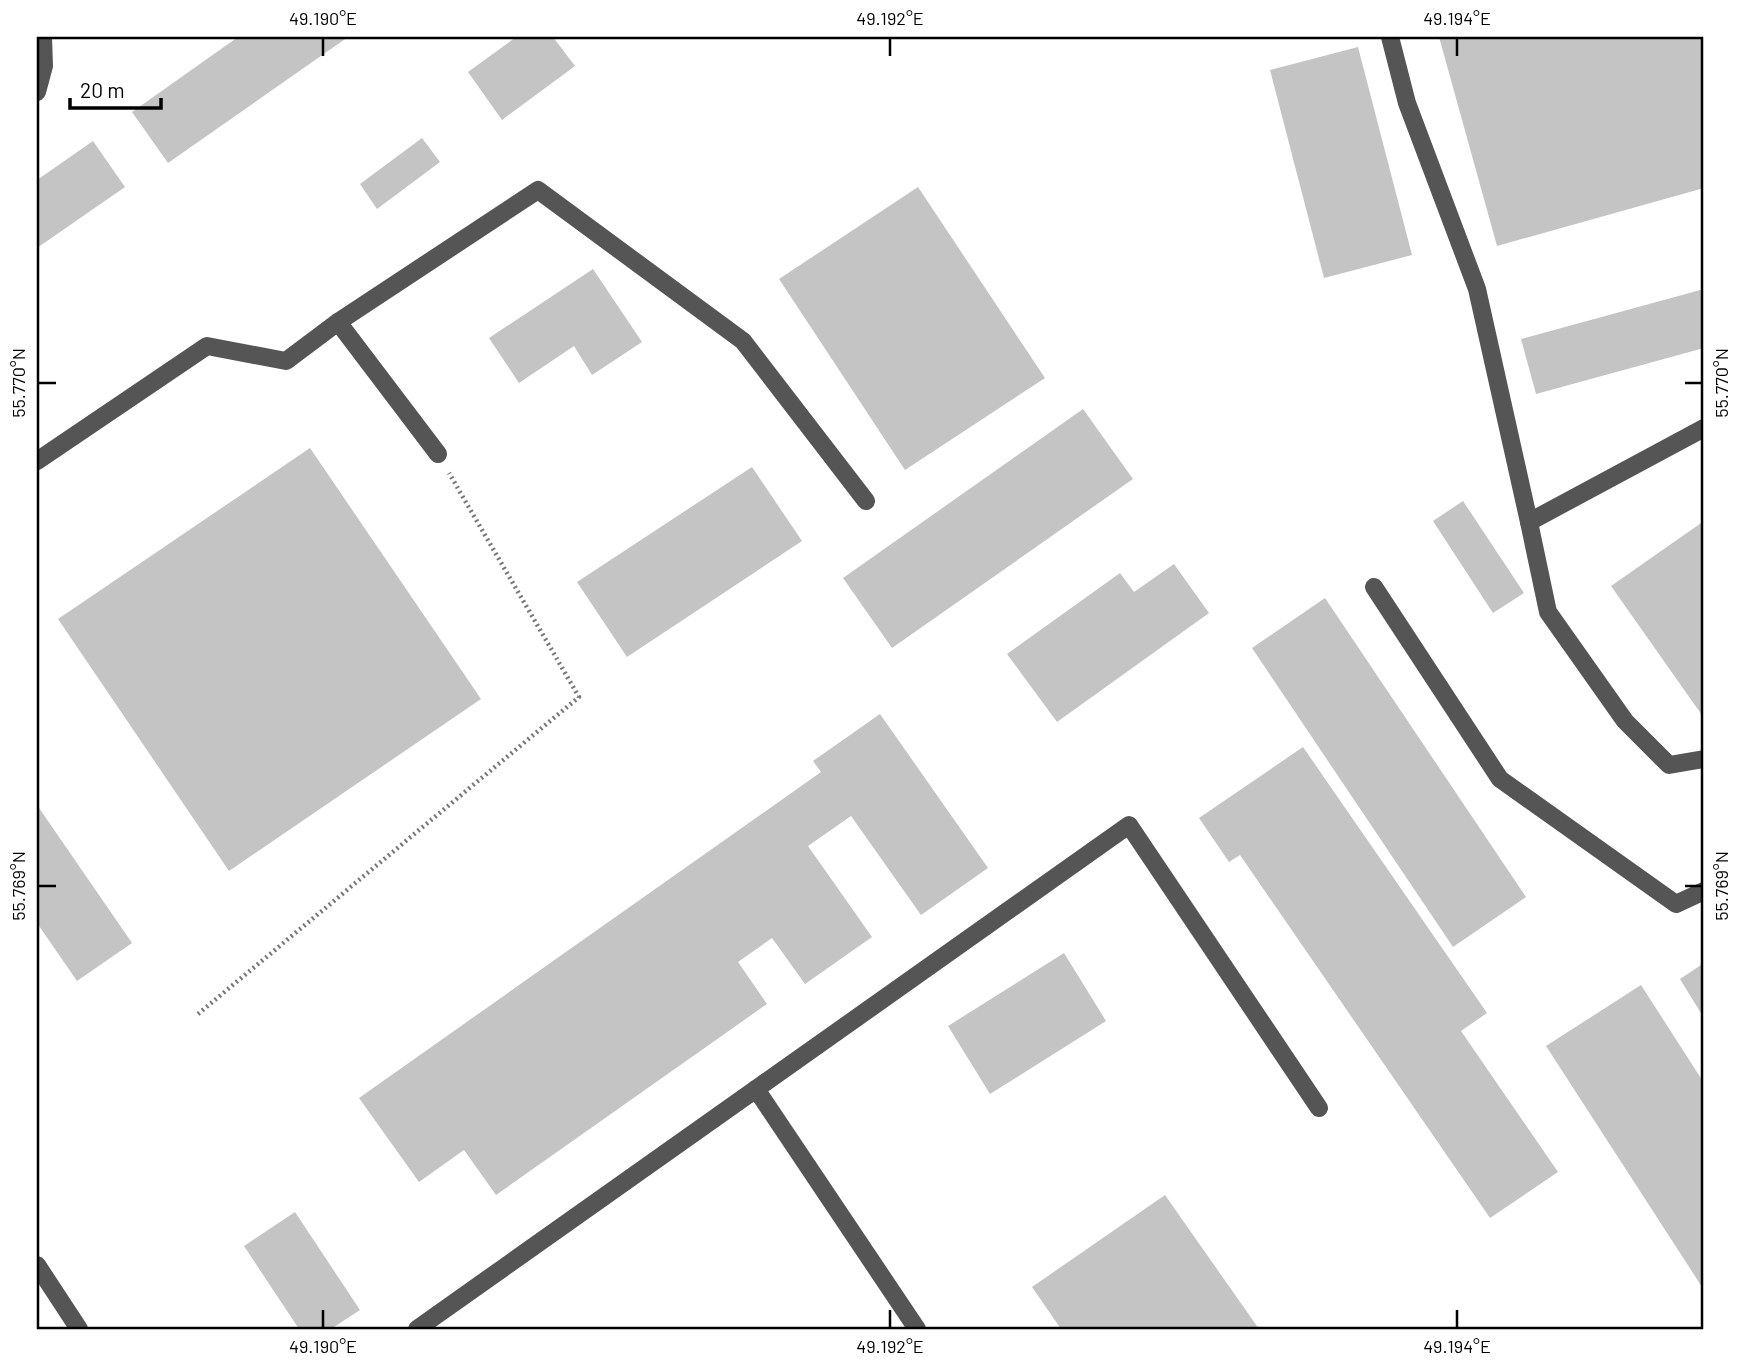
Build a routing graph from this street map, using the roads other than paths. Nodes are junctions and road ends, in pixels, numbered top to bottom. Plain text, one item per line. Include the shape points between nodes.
1 (43, 37) edge
2 (1390, 37) edge
3 (37, 92) edge
4 (338, 322) junction
5 (1704, 428) edge
6 (438, 454) road end
7 (37, 461) edge
8 (866, 501) dead end
9 (1529, 522) junction
10 (1374, 587) dead end
11 (1704, 759) edge
12 (1704, 891) edge
13 (756, 1089) junction
14 (1319, 1108) dead end
15 (37, 1265) edge
16 (79, 1329) edge
17 (417, 1329) edge
18 (917, 1329) edge

1 - 3 street via 44,66
2 - 9 street via 1407,103 1477,289
4 - 6 street
4 - 7 street via 286,361 207,346
4 - 8 street via 538,190 743,341
5 - 9 street
9 - 11 street via 1548,612 1625,722 1669,765
10 - 12 street via 1500,779 1676,904
13 - 14 street via 1129,825
13 - 17 street
13 - 18 street
15 - 16 street

